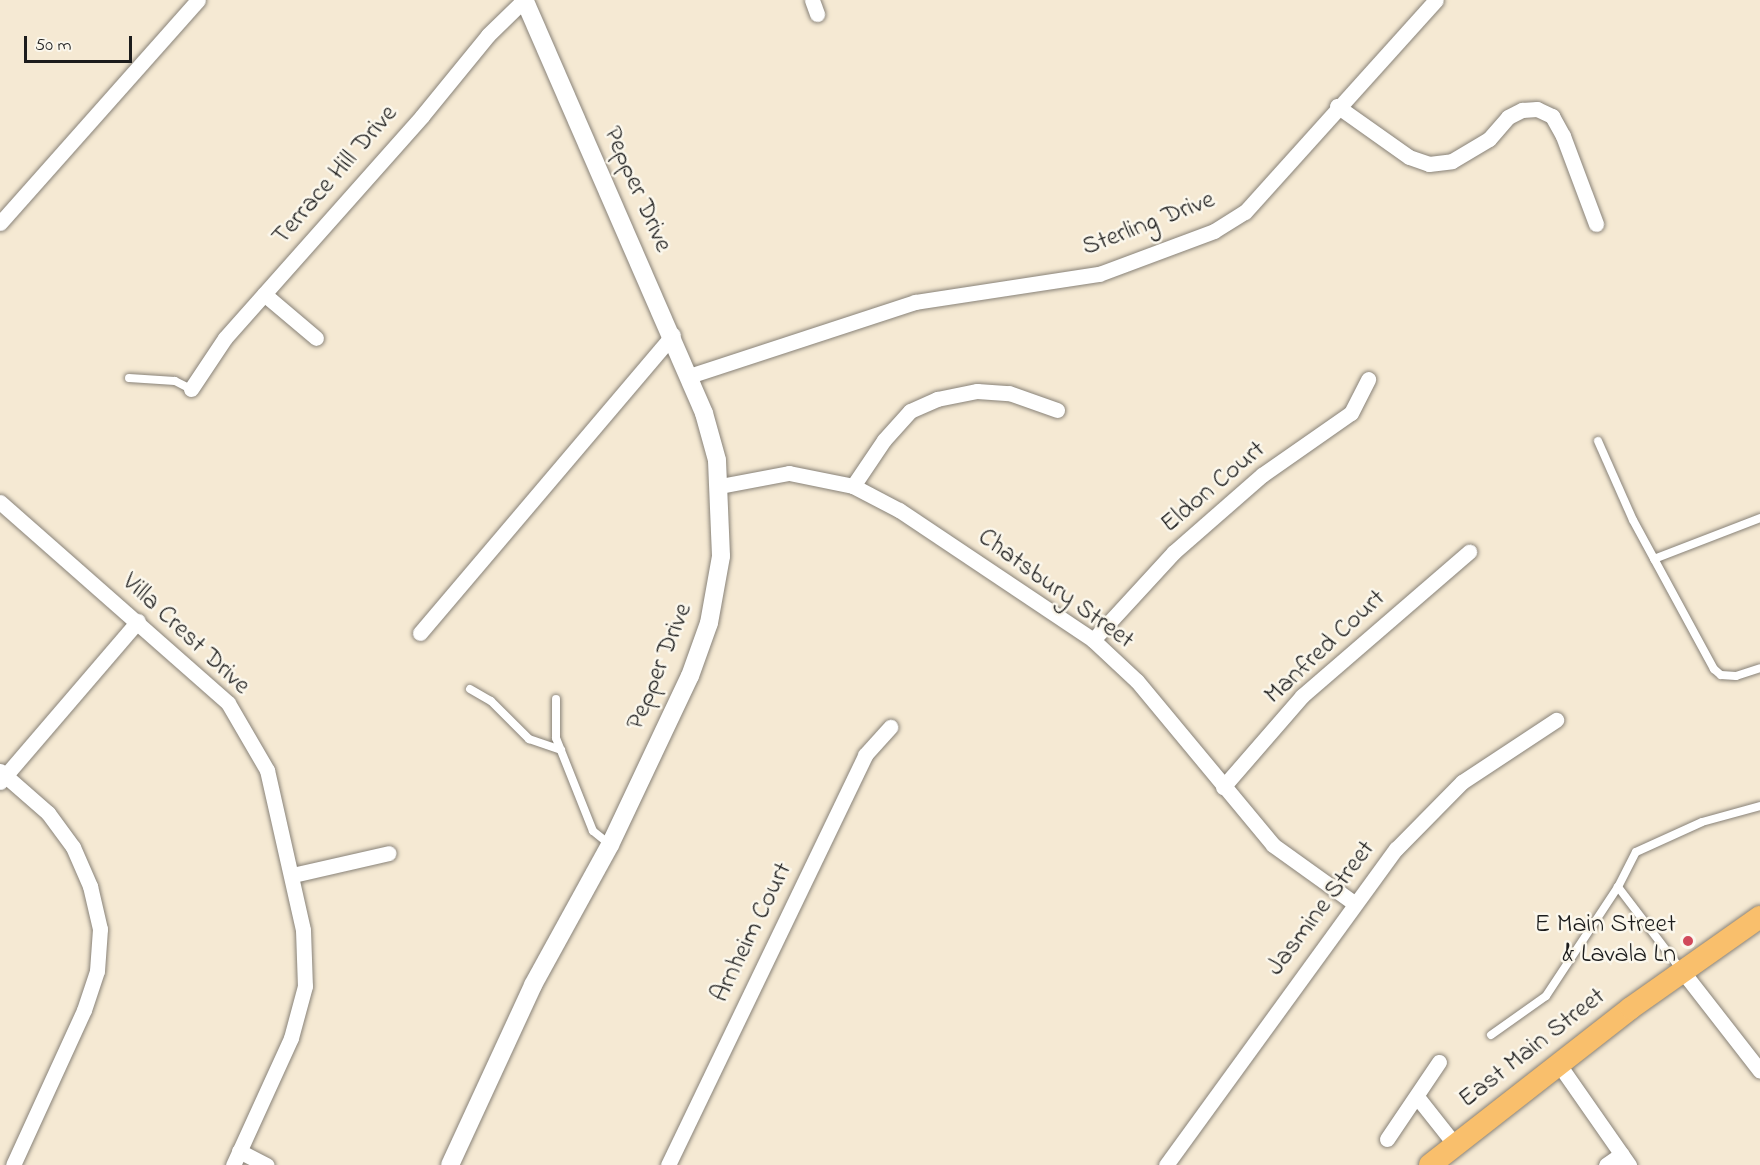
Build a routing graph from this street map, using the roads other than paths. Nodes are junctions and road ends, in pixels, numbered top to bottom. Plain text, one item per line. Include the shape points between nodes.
1 (198, 0) edge
2 (524, 0) edge
3 (1436, 0) edge
4 (1337, 106) junction
5 (0, 223) edge
6 (1596, 224) dead end
7 (264, 294) junction
8 (673, 335) junction
9 (316, 338) dead end
10 (689, 376) junction
11 (129, 378) dead end
12 (1368, 379) dead end
13 (191, 390) joint
14 (1057, 411) dead end
15 (1598, 441) dead end
16 (720, 486) junction
17 (853, 486) junction
18 (0, 502) edge
19 (1760, 518) edge
20 (1469, 552) dead end
21 (1654, 559) junction
22 (138, 621) junction
23 (420, 633) dead end
24 (1093, 640) junction
25 (1760, 668) edge
26 (470, 689) dead end
27 (556, 699) dead end
28 (1556, 720) dead end
29 (890, 727) dead end
30 (561, 750) junction
31 (2, 776) edge
32 (1223, 787) junction
33 (1760, 806) edge
34 (610, 844) junction
35 (389, 853) dead end
36 (293, 875) junction
37 (1618, 887) junction
38 (1354, 903) junction
39 (1760, 917) edge
40 (1683, 972) junction
41 (1491, 1035) dead end
42 (1439, 1062) dead end
43 (1560, 1066) junction
44 (1760, 1071) edge
45 (1418, 1098) junction
46 (1387, 1139) dead end
47 (1456, 1146) junction
48 (236, 1158) edge
49 (1626, 1160) edge
50 (13, 1165) edge
51 (267, 1165) edge
52 (450, 1165) edge
53 (668, 1165) edge
54 (1166, 1165) edge
55 (1430, 1165) edge
56 (1606, 1165) edge

1 - 5 street
2 - 7 street, Terrace Hill Drive via 488,35
2 - 8 street, Pepper Drive
3 - 4 street, Sterling Drive
4 - 6 street via 1409,157 1429,164 1452,161 1489,139 1508,117 1522,110 1537,109 1552,116 1563,136
4 - 10 street, Sterling Drive via 1245,212 1214,231 1099,274 915,302
7 - 9 street
7 - 13 street, Terrace Hill Drive via 225,338
8 - 10 street, Pepper Drive
8 - 23 street
10 - 16 street, Pepper Drive via 712,441
11 - 13 lane via 175,381
12 - 24 street, Eldon Court via 1351,413 1262,475 1174,552
14 - 17 street via 1009,393 977,390 938,399 910,411 884,440
15 - 21 lane
16 - 17 street, Chatsbury Street via 789,473
16 - 34 street, Pepper Drive via 721,556 709,623 690,676
17 - 24 street, Chatsbury Street via 899,510
18 - 22 street, Villa Crest Drive
19 - 21 lane
20 - 32 street, Manfred Court via 1302,696
21 - 25 lane via 1714,669 1720,675 1736,676
22 - 31 street
22 - 36 street, Villa Crest Drive via 228,703 245,727 267,770
24 - 32 street, Chatsbury Street via 1137,681
26 - 30 lane via 491,701 529,739
27 - 30 lane via 556,738
28 - 38 street, Jasmine Street via 1462,782 1396,849
29 - 53 street, Arnheim Court via 865,755
30 - 34 lane via 593,831
31 - 50 street via 48,813 73,847 95,900 100,943 97,971 84,1010
32 - 38 street, Chatsbury Street via 1273,845
33 - 37 lane via 1702,822 1636,852
34 - 52 street, Pepper Drive via 532,986
35 - 36 street
36 - 48 street, Villa Crest Drive via 306,949 302,1004 291,1038
37 - 40 lane
37 - 41 lane via 1546,996
38 - 54 street, Jasmine Street
39 - 40 main road, East Main Street
40 - 43 main road, East Main Street
40 - 44 street
42 - 45 street
43 - 47 main road, East Main Street
43 - 49 street
45 - 46 street
45 - 47 street
47 - 55 main road, East Main Street
48 - 51 street
49 - 56 street

